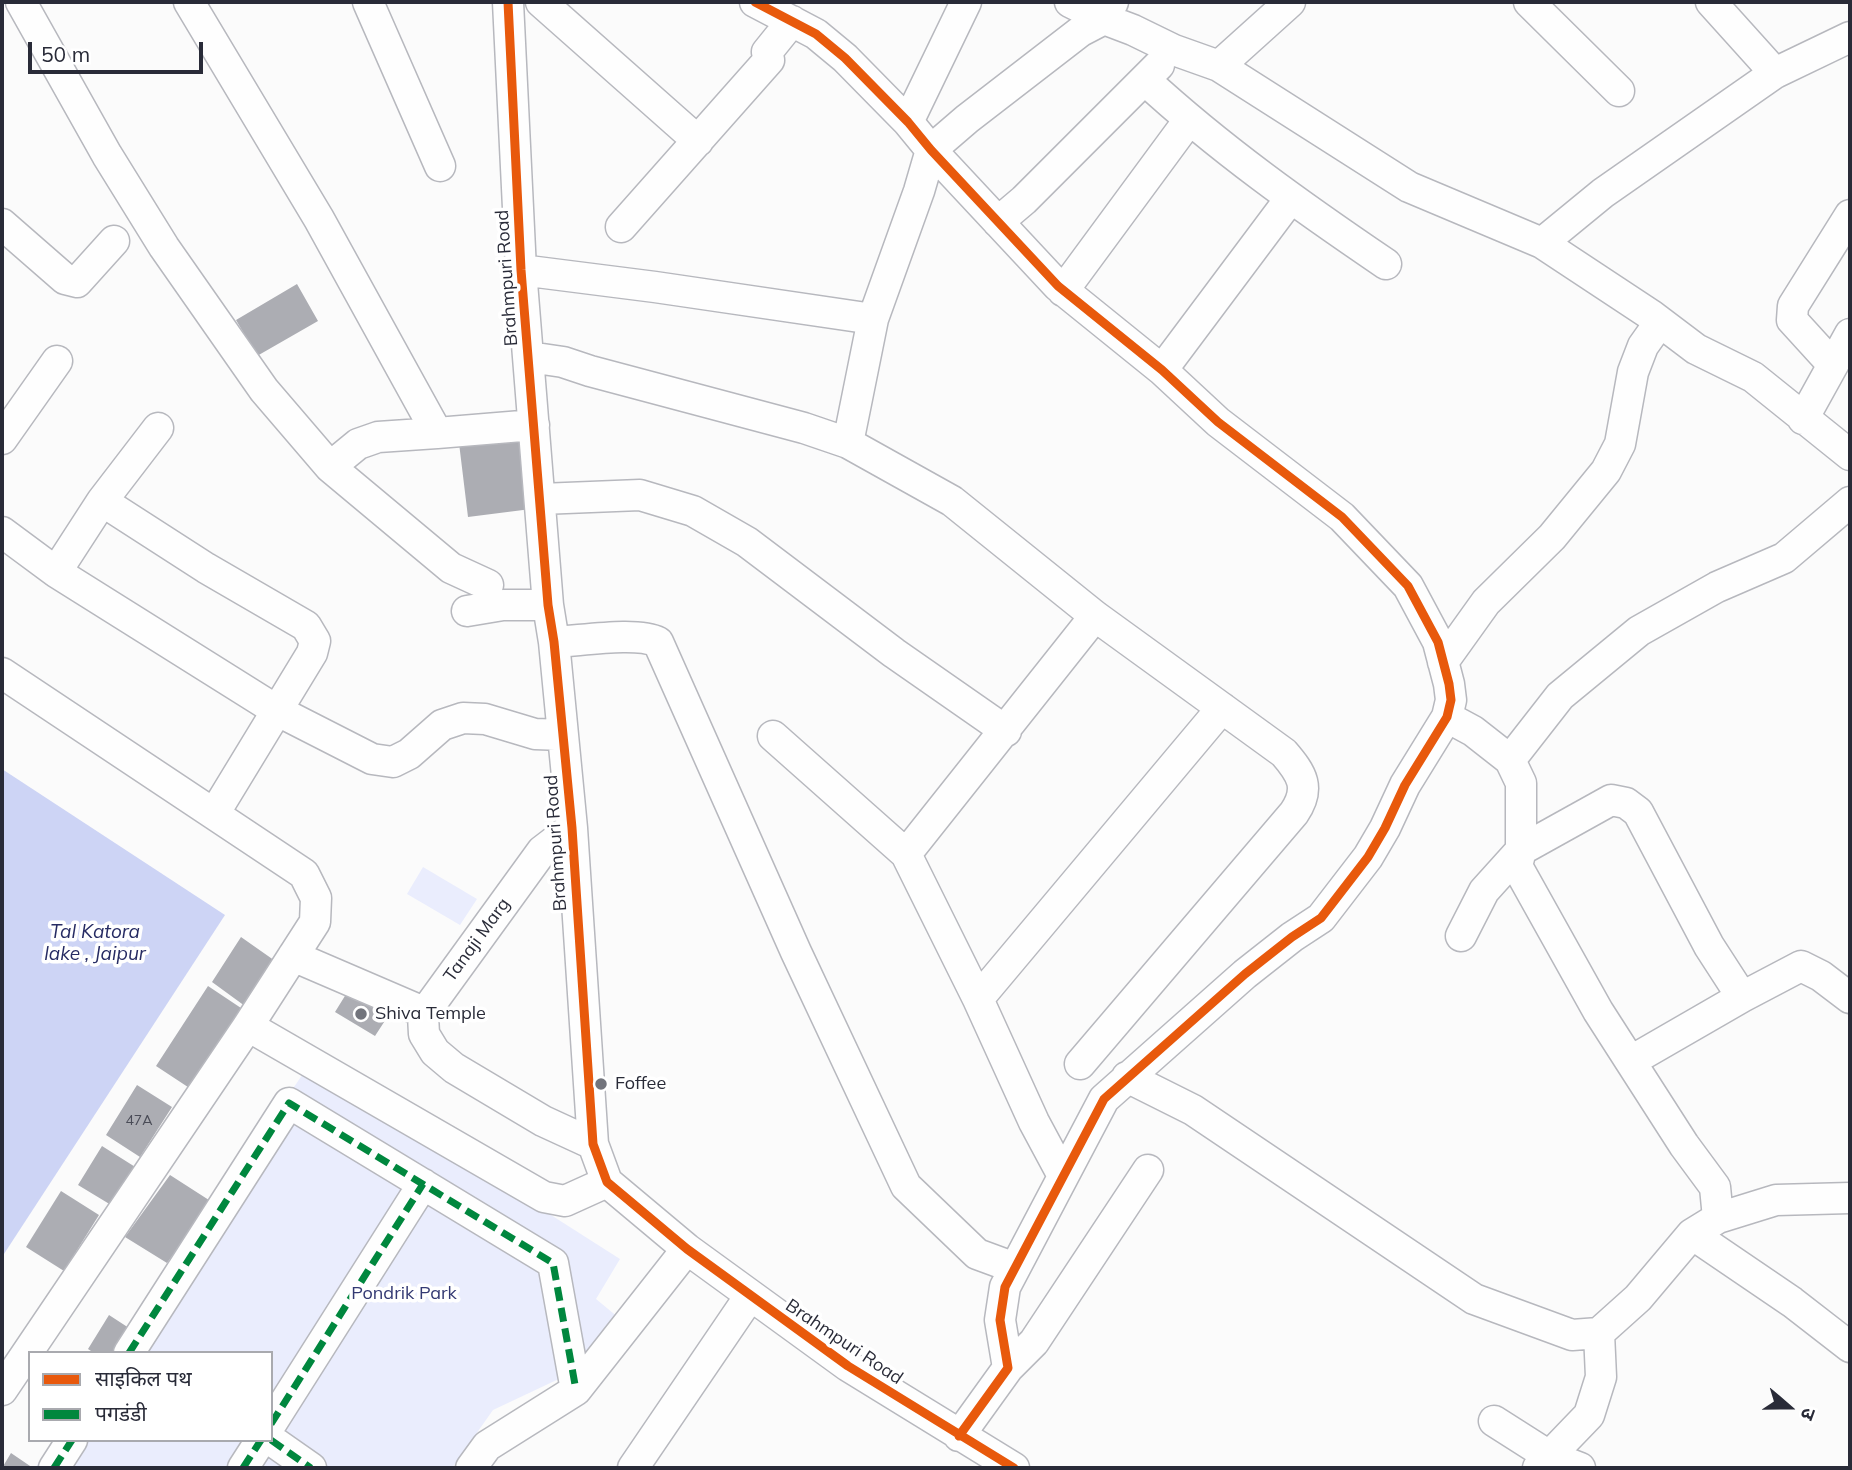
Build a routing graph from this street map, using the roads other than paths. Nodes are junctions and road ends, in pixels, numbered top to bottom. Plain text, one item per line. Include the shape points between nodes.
1 (21, 2) edge
2 (189, 2) edge
3 (368, 2) edge
4 (508, 2) edge
5 (541, 2) edge
6 (755, 2) edge
7 (966, 2) edge
8 (1070, 2) edge
9 (1290, 2) edge
10 (1529, 2) edge
11 (1712, 2) edge
12 (1108, 11) edge
13 (792, 21) junction
14 (1850, 37) edge
15 (1174, 50) junction
16 (1219, 66) junction
17 (1775, 73) junction
18 (1145, 80) junction
19 (1619, 91) dead end
20 (1189, 120) junction
21 (908, 122) junction
22 (698, 141) junction
23 (931, 150) junction
24 (440, 166) dead end
25 (1290, 198) junction
26 (1850, 215) edge
27 (998, 222) junction
28 (2, 224) edge
29 (621, 227) dead end
30 (114, 241) dead end
31 (1542, 243) junction
32 (1386, 264) dead end
33 (521, 270) junction
34 (1063, 291) junction
35 (873, 319) junction
36 (1660, 322) junction
37 (1850, 334) edge
38 (528, 357) junction
39 (57, 361) dead end
40 (1833, 365) junction
41 (1162, 370) junction
42 (12, 404) edge
43 (1803, 419) junction
44 (534, 425) junction
45 (158, 428) dead end
46 (437, 433) junction
47 (2, 439) edge
48 (848, 443) junction
49 (1850, 455) edge
50 (330, 467) junction
51 (541, 499) junction
52 (102, 502) junction
53 (1850, 502) edge
54 (2, 532) edge
55 (56, 572) junction
56 (488, 585) dead end
57 (548, 605) junction
58 (467, 611) dead end
59 (1095, 616) junction
60 (554, 642) junction
61 (1443, 662) junction
62 (2, 673) edge
63 (1222, 708) junction
64 (276, 709) junction
65 (1447, 717) junction
66 (1006, 731) junction
67 (563, 735) junction
68 (773, 736) dead end
69 (1510, 760) junction
70 (214, 814) junction
71 (572, 828) junction
72 (1521, 850) junction
73 (906, 854) junction
74 (1461, 936) dead end
75 (293, 956) junction
76 (1742, 997) junction
77 (1850, 998) edge
78 (978, 999) junction
79 (414, 1008) dead end
80 (248, 1026) junction
81 (1630, 1062) junction
82 (1080, 1064) dead end
83 (1127, 1077) junction
84 (593, 1144) junction
85 (1148, 1170) dead end
86 (1063, 1176) junction
87 (607, 1182) junction
88 (423, 1184) junction
89 (1850, 1198) edge
90 (1718, 1218) junction
91 (1692, 1234) junction
92 (687, 1249) junction
93 (1015, 1268) junction
94 (750, 1296) junction
95 (1599, 1334) junction
96 (1850, 1347) edge
97 (28, 1351) edge
98 (132, 1351) edge
99 (28, 1352) edge
100 (1008, 1368) junction
101 (2, 1390) edge
102 (576, 1390) junction
103 (273, 1421) edge
104 (1494, 1421) dead end
105 (959, 1436) junction
106 (273, 1441) edge
107 (71, 1442) edge
108 (260, 1442) edge
109 (1544, 1462) edge
110 (999, 1464) edge
111 (54, 1468) edge
112 (243, 1468) edge
113 (311, 1468) edge
114 (471, 1468) edge
115 (633, 1468) edge
116 (1580, 1468) edge

1 - 50 street via 164,247 264,390
2 - 46 street via 320,219
3 - 24 street
4 - 33 street, Brahmpuri Road
5 - 22 street
6 - 13 street
7 - 21 street
8 - 12 street
9 - 16 street
10 - 19 street
11 - 17 street
12 - 15 street via 1133,30
12 - 23 street
13 - 21 street via 845,58
13 - 22 street via 767,52 769,60
14 - 17 street
15 - 16 street
15 - 18 street
16 - 31 street via 1409,187
17 - 31 street via 1604,193
18 - 20 street
18 - 27 street
20 - 25 street
20 - 34 street
21 - 23 street
22 - 29 street
23 - 27 street
23 - 35 street
25 - 32 street
25 - 41 street
26 - 40 street via 1793,306 1792,320
27 - 34 street
28 - 30 street via 65,279 77,282
31 - 36 street
33 - 35 street
33 - 38 street, Brahmpuri Road
34 - 41 street
35 - 48 street
36 - 43 street via 1696,349 1753,377
36 - 61 street via 1643,346 1633,372 1620,444 1606,471 1552,537 1486,602
37 - 40 street
38 - 44 street, Brahmpuri Road
38 - 48 street via 581,366
39 - 42 street
40 - 43 street
41 - 61 street via 1217,422 1342,517 1408,586 1438,642
42 - 47 street
43 - 49 street
44 - 46 street
44 - 51 street, Brahmpuri Road
45 - 52 street
46 - 50 street via 378,437 358,444
48 - 59 street via 952,501
50 - 56 street via 451,568
51 - 57 street, Brahmpuri Road
51 - 66 street via 640,495 693,511 747,542
52 - 55 street
52 - 64 street via 306,626 315,641 312,653
53 - 69 street via 1784,558 1717,587 1639,631 1560,696
54 - 55 street
55 - 64 street
57 - 58 street
57 - 60 street, Brahmpuri Road
59 - 63 street
59 - 66 street
60 - 67 street, Brahmpuri Road
60 - 93 street via 634,637 658,642 906,1186 977,1254
61 - 65 street via 1451,700
62 - 70 street
63 - 78 street
63 - 82 street via 1293,764 1301,774 1302,801
64 - 67 street via 372,759 393,762 442,725 463,718 485,719 535,734
64 - 70 street
65 - 69 street
65 - 83 street via 1371,852 1321,918 1245,974
66 - 73 street
67 - 71 street, Brahmpuri Road
68 - 73 street
69 - 72 street via 1521,783
70 - 75 street via 304,874 316,898 315,922
71 - 84 street, Brahmpuri Road
71 - 84 street, Tanaji Marg via 542,851 423,1015 423,1024 435,1052 454,1068 543,1121
72 - 74 street via 1484,891
72 - 76 street via 1611,800 1626,803 1638,812 1709,946
72 - 81 street via 1517,866
73 - 78 street
75 - 79 street
75 - 80 street
76 - 77 street via 1801,966
76 - 81 street
78 - 86 street
80 - 87 street via 544,1197 565,1201
80 - 97 street
81 - 90 street via 1716,1187
83 - 86 street via 1104,1099
83 - 95 street via 1193,1110 1474,1299 1572,1335
84 - 87 street, Brahmpuri Road
85 - 100 street via 1034,1342
86 - 93 street
87 - 92 street, Brahmpuri Road
88 - 98 street via 289,1103
88 - 102 street via 553,1263
88 - 103 street
89 - 90 street via 1776,1200
90 - 91 street
91 - 95 street via 1639,1298
91 - 96 street
92 - 94 street, Brahmpuri Road
92 - 102 street
93 - 100 street via 1005,1287 1000,1320
94 - 105 street, Brahmpuri Road via 848,1366
94 - 115 street
95 - 109 street via 1601,1377 1589,1415
99 - 101 street
100 - 105 street
102 - 114 street via 487,1446
104 - 109 street
105 - 110 street, Brahmpuri Road
106 - 113 street
107 - 111 street
108 - 112 street
109 - 116 street

